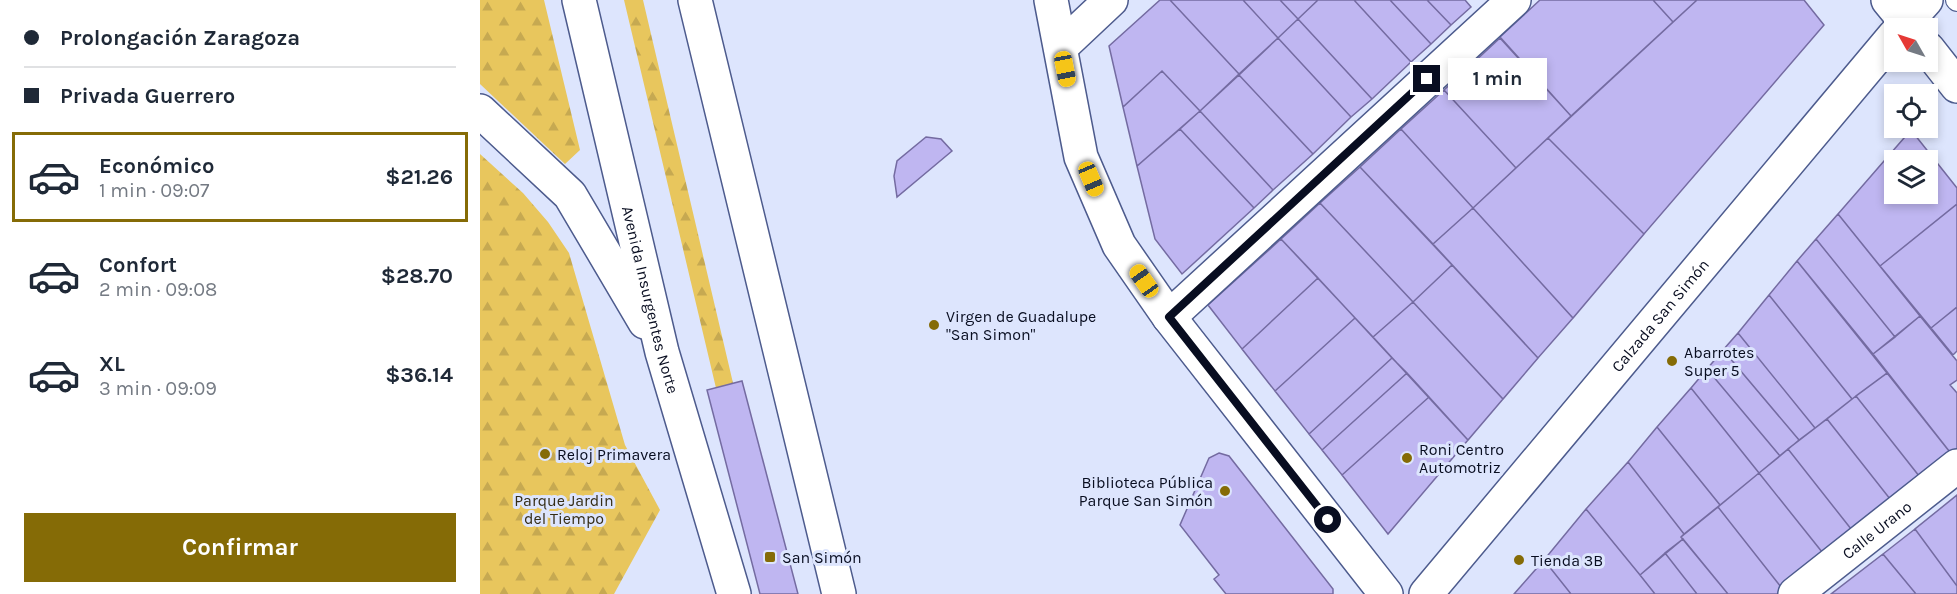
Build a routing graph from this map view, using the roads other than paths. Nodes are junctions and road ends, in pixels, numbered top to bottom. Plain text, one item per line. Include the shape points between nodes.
1 (579, 0) edge
2 (695, 0) edge
3 (1051, 0) edge
4 (1111, 0) edge
5 (1514, 0) edge
6 (1884, 43) edge
7 (1061, 47) junction
8 (1938, 62) edge
9 (1957, 86) edge
10 (480, 111) edge
11 (1169, 317) junction
12 (662, 352) junction
13 (1957, 466) edge
14 (734, 594) edge
15 (839, 594) edge
16 (1386, 594) edge
17 (1426, 594) edge
18 (1795, 594) edge

1 - 12 main road, Avenida Insurgentes Norte
2 - 15 main road
3 - 7 main road
4 - 7 main road
5 - 11 main road
6 - 17 main road, Calzada San Simón
7 - 11 main road via 1082,157 1119,245
8 - 9 main road
10 - 12 main road via 570,195
11 - 16 main road
12 - 14 main road, Avenida Insurgentes Norte
13 - 18 main road, Calle Urano

